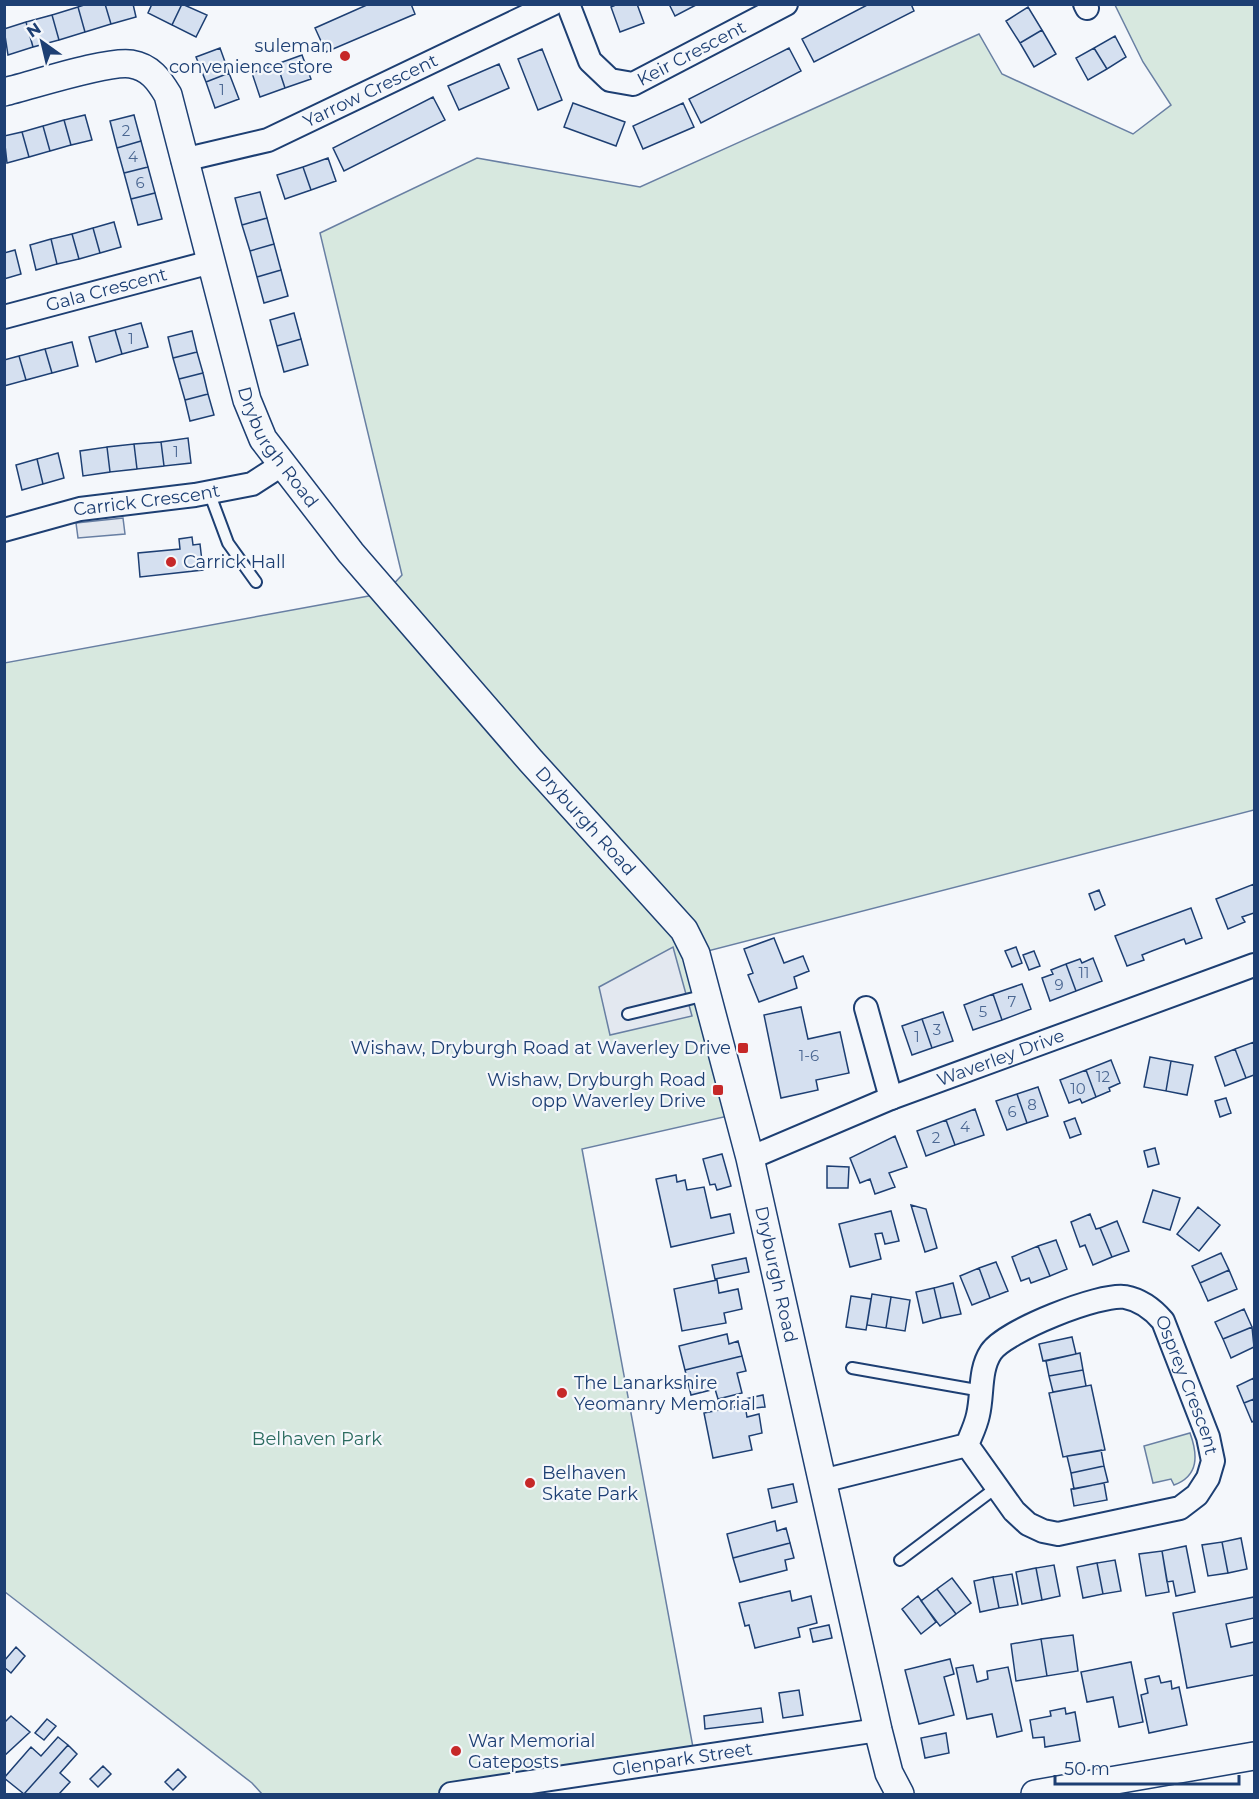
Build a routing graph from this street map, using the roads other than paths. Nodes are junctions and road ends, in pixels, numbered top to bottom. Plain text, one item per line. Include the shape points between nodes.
1 (552, 4) edge
2 (568, 4) edge
3 (786, 4) edge
4 (4, 92) edge
5 (183, 160) junction
6 (211, 262) junction
7 (4, 317) edge
8 (283, 464) junction
9 (209, 492) junction
10 (4, 530) edge
11 (256, 582) dead end
12 (1254, 965) edge
13 (706, 995) junction
14 (866, 1008) dead end
15 (628, 1014) dead end
16 (891, 1098) junction
17 (750, 1158) junction
18 (852, 1368) dead end
19 (982, 1391) junction
20 (967, 1445) junction
21 (822, 1481) junction
22 (998, 1486) junction
23 (900, 1560) dead end
24 (878, 1730) junction
25 (1254, 1756) edge
26 (451, 1794) edge
27 (900, 1794) edge
28 (1035, 1794) edge

1 - 5 street, Yarrow Crescent via 268,140
2 - 3 street, Keir Crescent via 590,61 610,80 633,84
4 - 5 street, Dryburgh Road via 130,64 155,75 168,95
5 - 6 street, Dryburgh Road
6 - 7 street, Gala Crescent
6 - 8 street, Dryburgh Road via 247,400 262,439
8 - 9 street, Carrick Crescent via 252,484
8 - 13 street, Dryburgh Road via 351,554 684,930 696,954
9 - 10 street, Carrick Crescent via 80,509
9 - 11 lane via 228,543
12 - 16 street, Waverley Drive
13 - 15 lane
13 - 17 street, Dryburgh Road
14 - 16 street
16 - 17 street, Waverley Drive
17 - 21 street, Dryburgh Road
18 - 19 lane
19 - 20 street, Osprey Crescent
19 - 22 street, Osprey Crescent via 984,1367 991,1352 1017,1331 1101,1299 1122,1296 1139,1301 1163,1321 1208,1437 1213,1461 1197,1495 1180,1508 1058,1534 1028,1524
20 - 21 street
20 - 22 street, Osprey Crescent
21 - 24 street, Dryburgh Road
22 - 23 lane
24 - 26 street, Glenpark Street
24 - 27 street, Dryburgh Road
25 - 28 street

